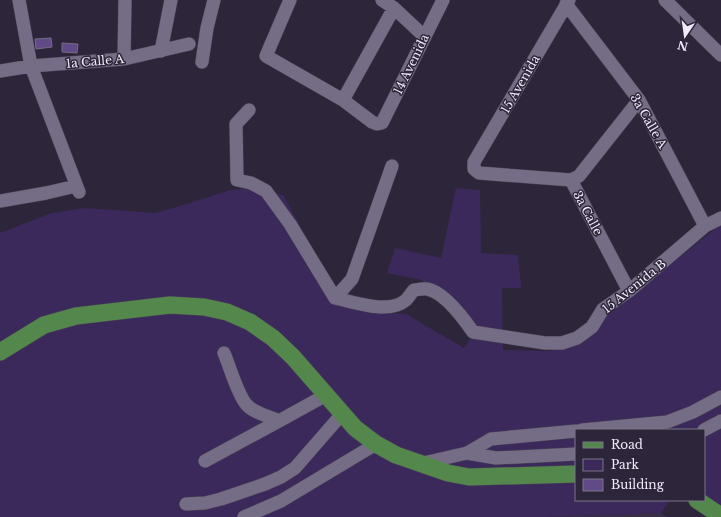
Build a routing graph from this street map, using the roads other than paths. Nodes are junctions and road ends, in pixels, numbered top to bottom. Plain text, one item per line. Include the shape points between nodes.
1 (19, 0) edge
2 (126, 0) edge
3 (171, 0) edge
4 (214, 0) edge
5 (290, 0) edge
6 (382, 0) edge
7 (443, 0) edge
8 (668, 1) edge
9 (567, 2) edge
10 (394, 8) junction
11 (424, 37) junction
12 (190, 44) dead end
13 (161, 51) junction
14 (721, 55) edge
15 (124, 59) junction
16 (202, 62) dead end
17 (31, 66) junction
18 (0, 71) edge
19 (343, 100) junction
20 (639, 100) junction
21 (249, 110) dead end
22 (392, 166) dead end
23 (474, 169) joint
24 (571, 180) junction
25 (0, 201) edge
26 (721, 218) edge
27 (706, 226) junction
28 (629, 291) junction
29 (335, 298) junction
30 (0, 352) edge
31 (224, 352) dead end
32 (326, 395) junction
33 (721, 397) edge
34 (342, 414) junction
35 (279, 421) junction
36 (721, 421) edge
37 (593, 429) edge
38 (705, 429) edge
39 (575, 430) edge
40 (376, 444) junction
41 (467, 453) junction
42 (575, 454) edge
43 (205, 461) dead end
44 (419, 464) junction
45 (575, 474) edge
46 (698, 501) edge
47 (186, 504) dead end
48 (721, 516) edge
49 (244, 517) edge

1 - 17 street
2 - 15 street
3 - 13 street
4 - 16 street
5 - 19 street via 266,56
6 - 10 street
7 - 11 street, 14 Avenida
8 - 14 street
9 - 20 street, 3a Calle A
9 - 23 street, 15 Avenida via 474,162
10 - 11 street
10 - 19 street
11 - 19 street, 14 Avenida via 382,123 372,122
12 - 13 street, 1a Calle A
13 - 15 street, 1a Calle A
15 - 17 street, 1a Calle A
17 - 18 street, 1a Calle A
17 - 25 street via 78,189
20 - 24 street via 579,176
20 - 27 street, 3a Calle A
21 - 29 street via 236,124 237,180 251,183 266,191 290,224
22 - 29 street via 352,279
23 - 24 street, 3a Calle via 479,173
24 - 28 street, 3a Calle
26 - 27 street, 15 Avenida B
27 - 28 street, 15 Avenida B
28 - 29 street, 15 Avenida B via 603,309 592,327 577,338 562,343 545,343 473,332 452,306 440,295 427,289 414,290 405,301 390,307
30 - 32 main road via 44,325 76,316 170,305 204,307 227,312 250,322 273,338
31 - 35 street via 247,404 254,410
32 - 34 main road
32 - 35 street
33 - 37 street via 694,412 667,422
34 - 40 main road
34 - 47 street via 295,468 281,477 221,499
35 - 43 street
36 - 38 street
39 - 41 street via 491,439
40 - 44 main road
40 - 49 street via 281,501
41 - 42 street via 496,458
41 - 44 street
44 - 45 main road via 469,477
46 - 48 main road

